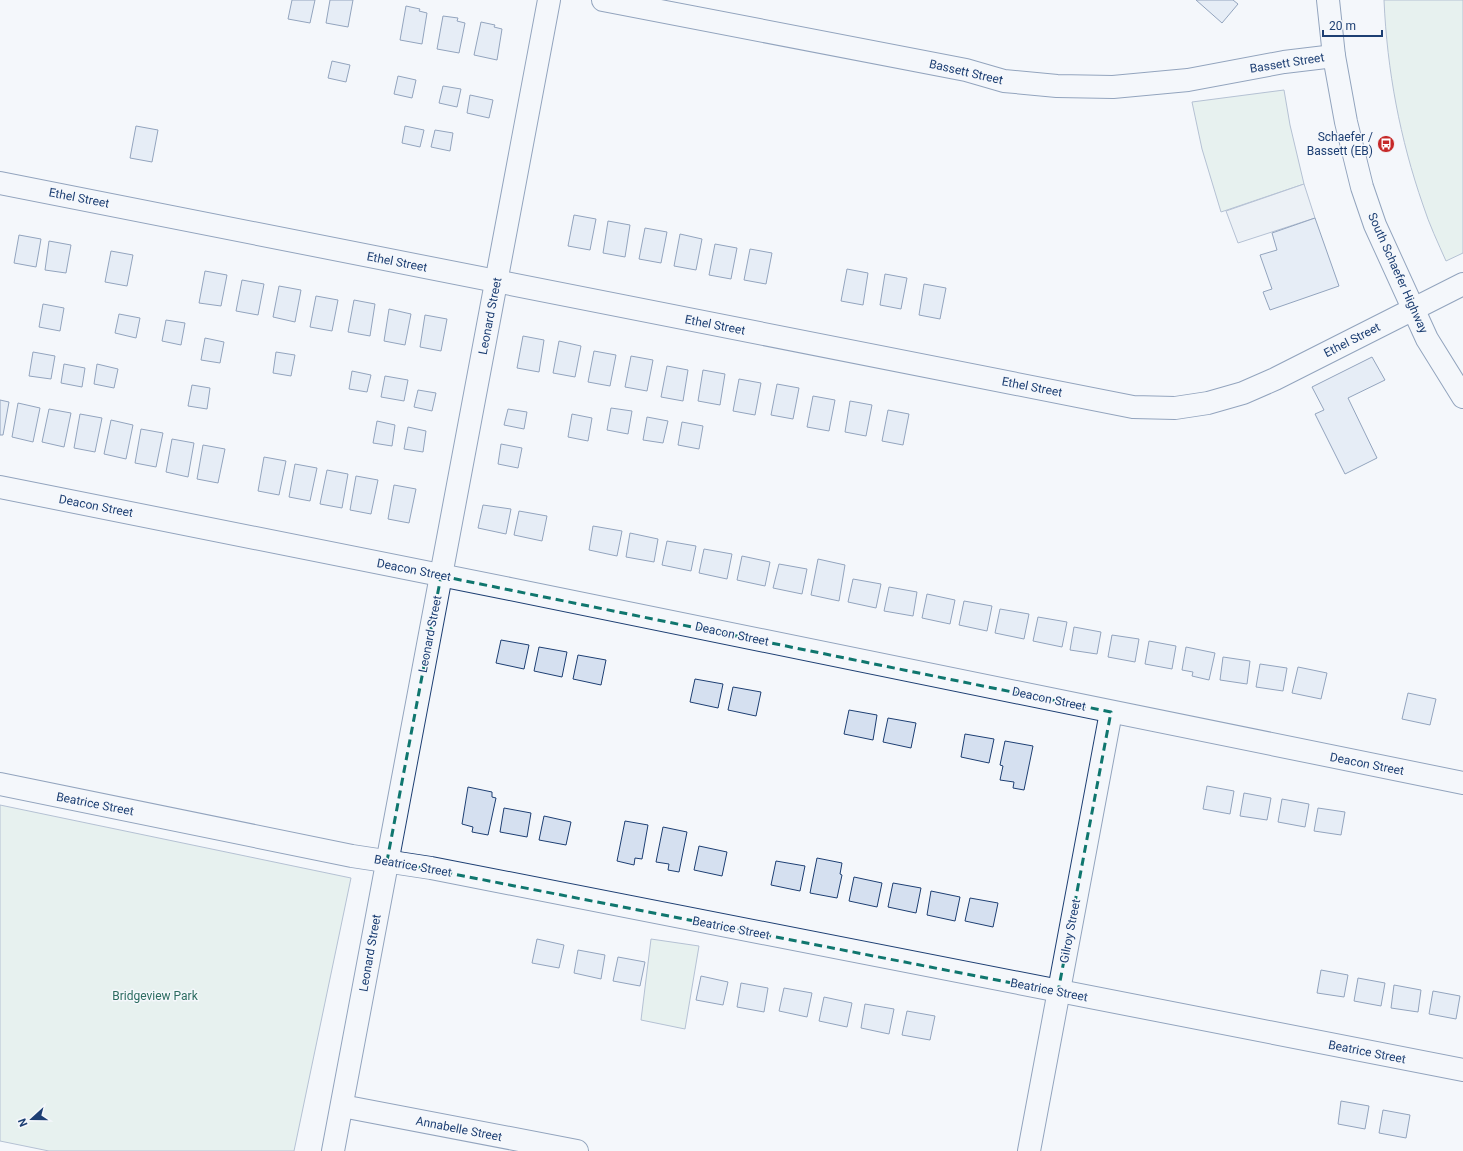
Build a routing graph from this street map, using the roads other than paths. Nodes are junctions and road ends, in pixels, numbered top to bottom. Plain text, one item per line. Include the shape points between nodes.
1 (549, 0) edge
2 (602, 0) edge
3 (1328, 0) edge
4 (1334, 56) junction
5 (0, 183) edge
6 (496, 282) junction
7 (1463, 284) edge
8 (1414, 309) junction
9 (1463, 397) edge
10 (0, 487) edge
11 (441, 576) junction
12 (1111, 712) junction
13 (1463, 783) edge
14 (0, 784) edge
15 (387, 861) junction
16 (1058, 992) junction
17 (1463, 1070) edge
18 (342, 1106) junction
19 (333, 1151) edge
20 (577, 1151) edge
21 (1029, 1151) edge

1 - 6 street, Leonard Street
2 - 4 street, Bassett Street via 966,70 1004,81 1057,86 1113,87 1188,80 1284,62
3 - 4 street, South Schaefer Highway
4 - 8 street, South Schaefer Highway via 1346,122 1362,187 1375,225
5 - 6 street, Ethel Street
6 - 8 street, Ethel Street via 1133,407 1155,408 1208,403 1243,393
6 - 11 street, Leonard Street
7 - 8 street
8 - 9 street, South Schaefer Highway via 1427,339
10 - 11 street, Deacon Street
11 - 12 street, Deacon Street
11 - 15 street, Leonard Street
12 - 13 street, Deacon Street
12 - 16 street, Gilroy Street
14 - 15 street, Beatrice Street
15 - 16 street, Beatrice Street
15 - 18 street, Leonard Street
16 - 17 street, Beatrice Street
16 - 21 street, Gilroy Street
18 - 19 street, Leonard Street
18 - 20 street, Annabelle Street

